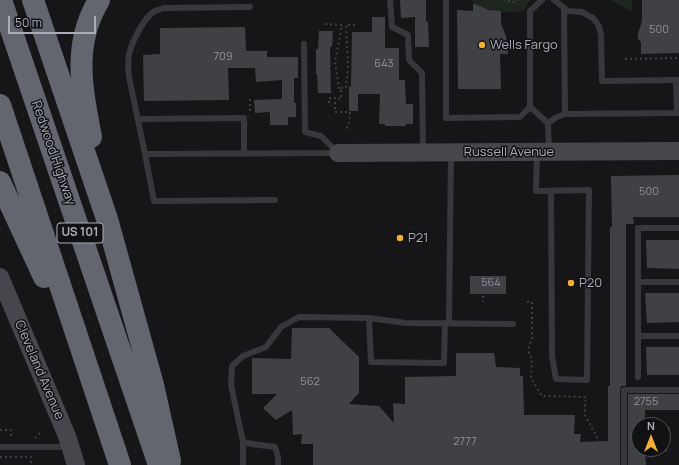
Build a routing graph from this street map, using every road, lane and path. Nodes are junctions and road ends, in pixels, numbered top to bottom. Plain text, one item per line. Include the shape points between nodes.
1 (1, 0) edge
2 (33, 0) edge
3 (99, 0) edge
4 (390, 0) edge
5 (446, 0) edge
6 (503, 0) edge
7 (518, 0) edge
8 (542, 0) edge
9 (554, 0) edge
10 (250, 7) dead end
11 (564, 8) junction
12 (325, 24) dead end
13 (342, 25) junction
14 (346, 25) junction
15 (358, 25) dead end
16 (304, 44) dead end
17 (679, 58) edge
18 (624, 59) dead end
19 (677, 80) edge
20 (342, 88) junction
21 (335, 98) junction
22 (249, 100) dead end
23 (329, 103) dead end
24 (0, 105) edge
25 (530, 107) junction
26 (250, 114) dead end
27 (565, 114) junction
28 (138, 119) junction
29 (548, 123) junction
30 (346, 130) dead end
31 (679, 151) edge
32 (451, 152) junction
33 (543, 152) junction
34 (338, 153) junction
35 (423, 153) junction
36 (145, 154) junction
37 (244, 154) junction
38 (0, 182) edge
39 (551, 191) junction
40 (275, 200) dead end
41 (107, 219) junction
42 (679, 228) edge
43 (0, 276) edge
44 (638, 282) junction
45 (679, 282) edge
46 (483, 296) dead end
47 (483, 302) dead end
48 (369, 318) junction
49 (447, 323) junction
50 (513, 324) dead end
51 (638, 336) junction
52 (679, 336) edge
53 (638, 377) dead end
54 (679, 390) edge
55 (0, 430) edge
56 (41, 432) dead end
57 (35, 438) dead end
58 (11, 439) dead end
59 (598, 439) dead end
60 (243, 442) junction
61 (70, 447) junction
62 (0, 448) edge
63 (0, 457) edge
64 (31, 465) edge
65 (76, 465) edge
66 (120, 465) edge
67 (159, 465) edge
68 (171, 465) edge
69 (243, 465) edge
70 (278, 465) edge
71 (600, 465) edge
72 (624, 465) edge

1 - 67 highway, Redwood Highway / US 101
2 - 41 highway
3 - 41 highway via 85,30 81,76
4 - 35 lane via 392,27 408,36 409,60 422,73
5 - 25 lane via 446,118 520,117
6 - 7 path
8 - 25 lane via 530,11
9 - 11 lane
10 - 28 lane via 164,8 154,11 135,38 128,66
11 - 19 lane via 568,11 582,12 593,18 598,26 601,35 602,81
11 - 27 lane
12 - 13 path
13 - 14 path
13 - 20 path via 335,62 339,88
14 - 15 path
14 - 20 path via 348,65 346,88
16 - 34 lane via 305,132 321,136
17 - 18 path
19 - 27 lane via 677,113
20 - 21 path via 342,99
21 - 23 path via 329,98
21 - 30 path via 335,112 350,112
22 - 26 path
24 - 66 highway, US 101
25 - 29 lane
27 - 29 lane
28 - 36 lane
28 - 37 lane via 244,118
29 - 33 lane
31 - 33 street, Russell Avenue
32 - 33 street, Russell Avenue
32 - 35 street, Russell Avenue
32 - 49 lane
33 - 39 lane via 536,191
34 - 35 street, Russell Avenue
34 - 37 lane
36 - 37 lane
36 - 40 lane via 154,201
38 - 66 highway via 68,333
39 - 39 lane via 589,190 587,380 556,379 552,356
41 - 68 highway via 154,385
42 - 44 lane via 638,228
43 - 61 street, Cleveland Avenue
44 - 45 lane
44 - 51 lane
46 - 47 path
48 - 49 lane via 406,324
48 - 49 lane via 370,362 444,363
48 - 60 lane via 299,317 281,327 266,347 243,356 232,366 231,385
49 - 50 lane
51 - 52 lane
51 - 53 lane
54 - 72 lane via 624,390
55 - 58 path via 11,430
56 - 57 path
59 - 71 path
60 - 69 lane
60 - 70 lane via 275,447
61 - 62 lane
61 - 65 street, Cleveland Avenue
63 - 64 path via 31,457

